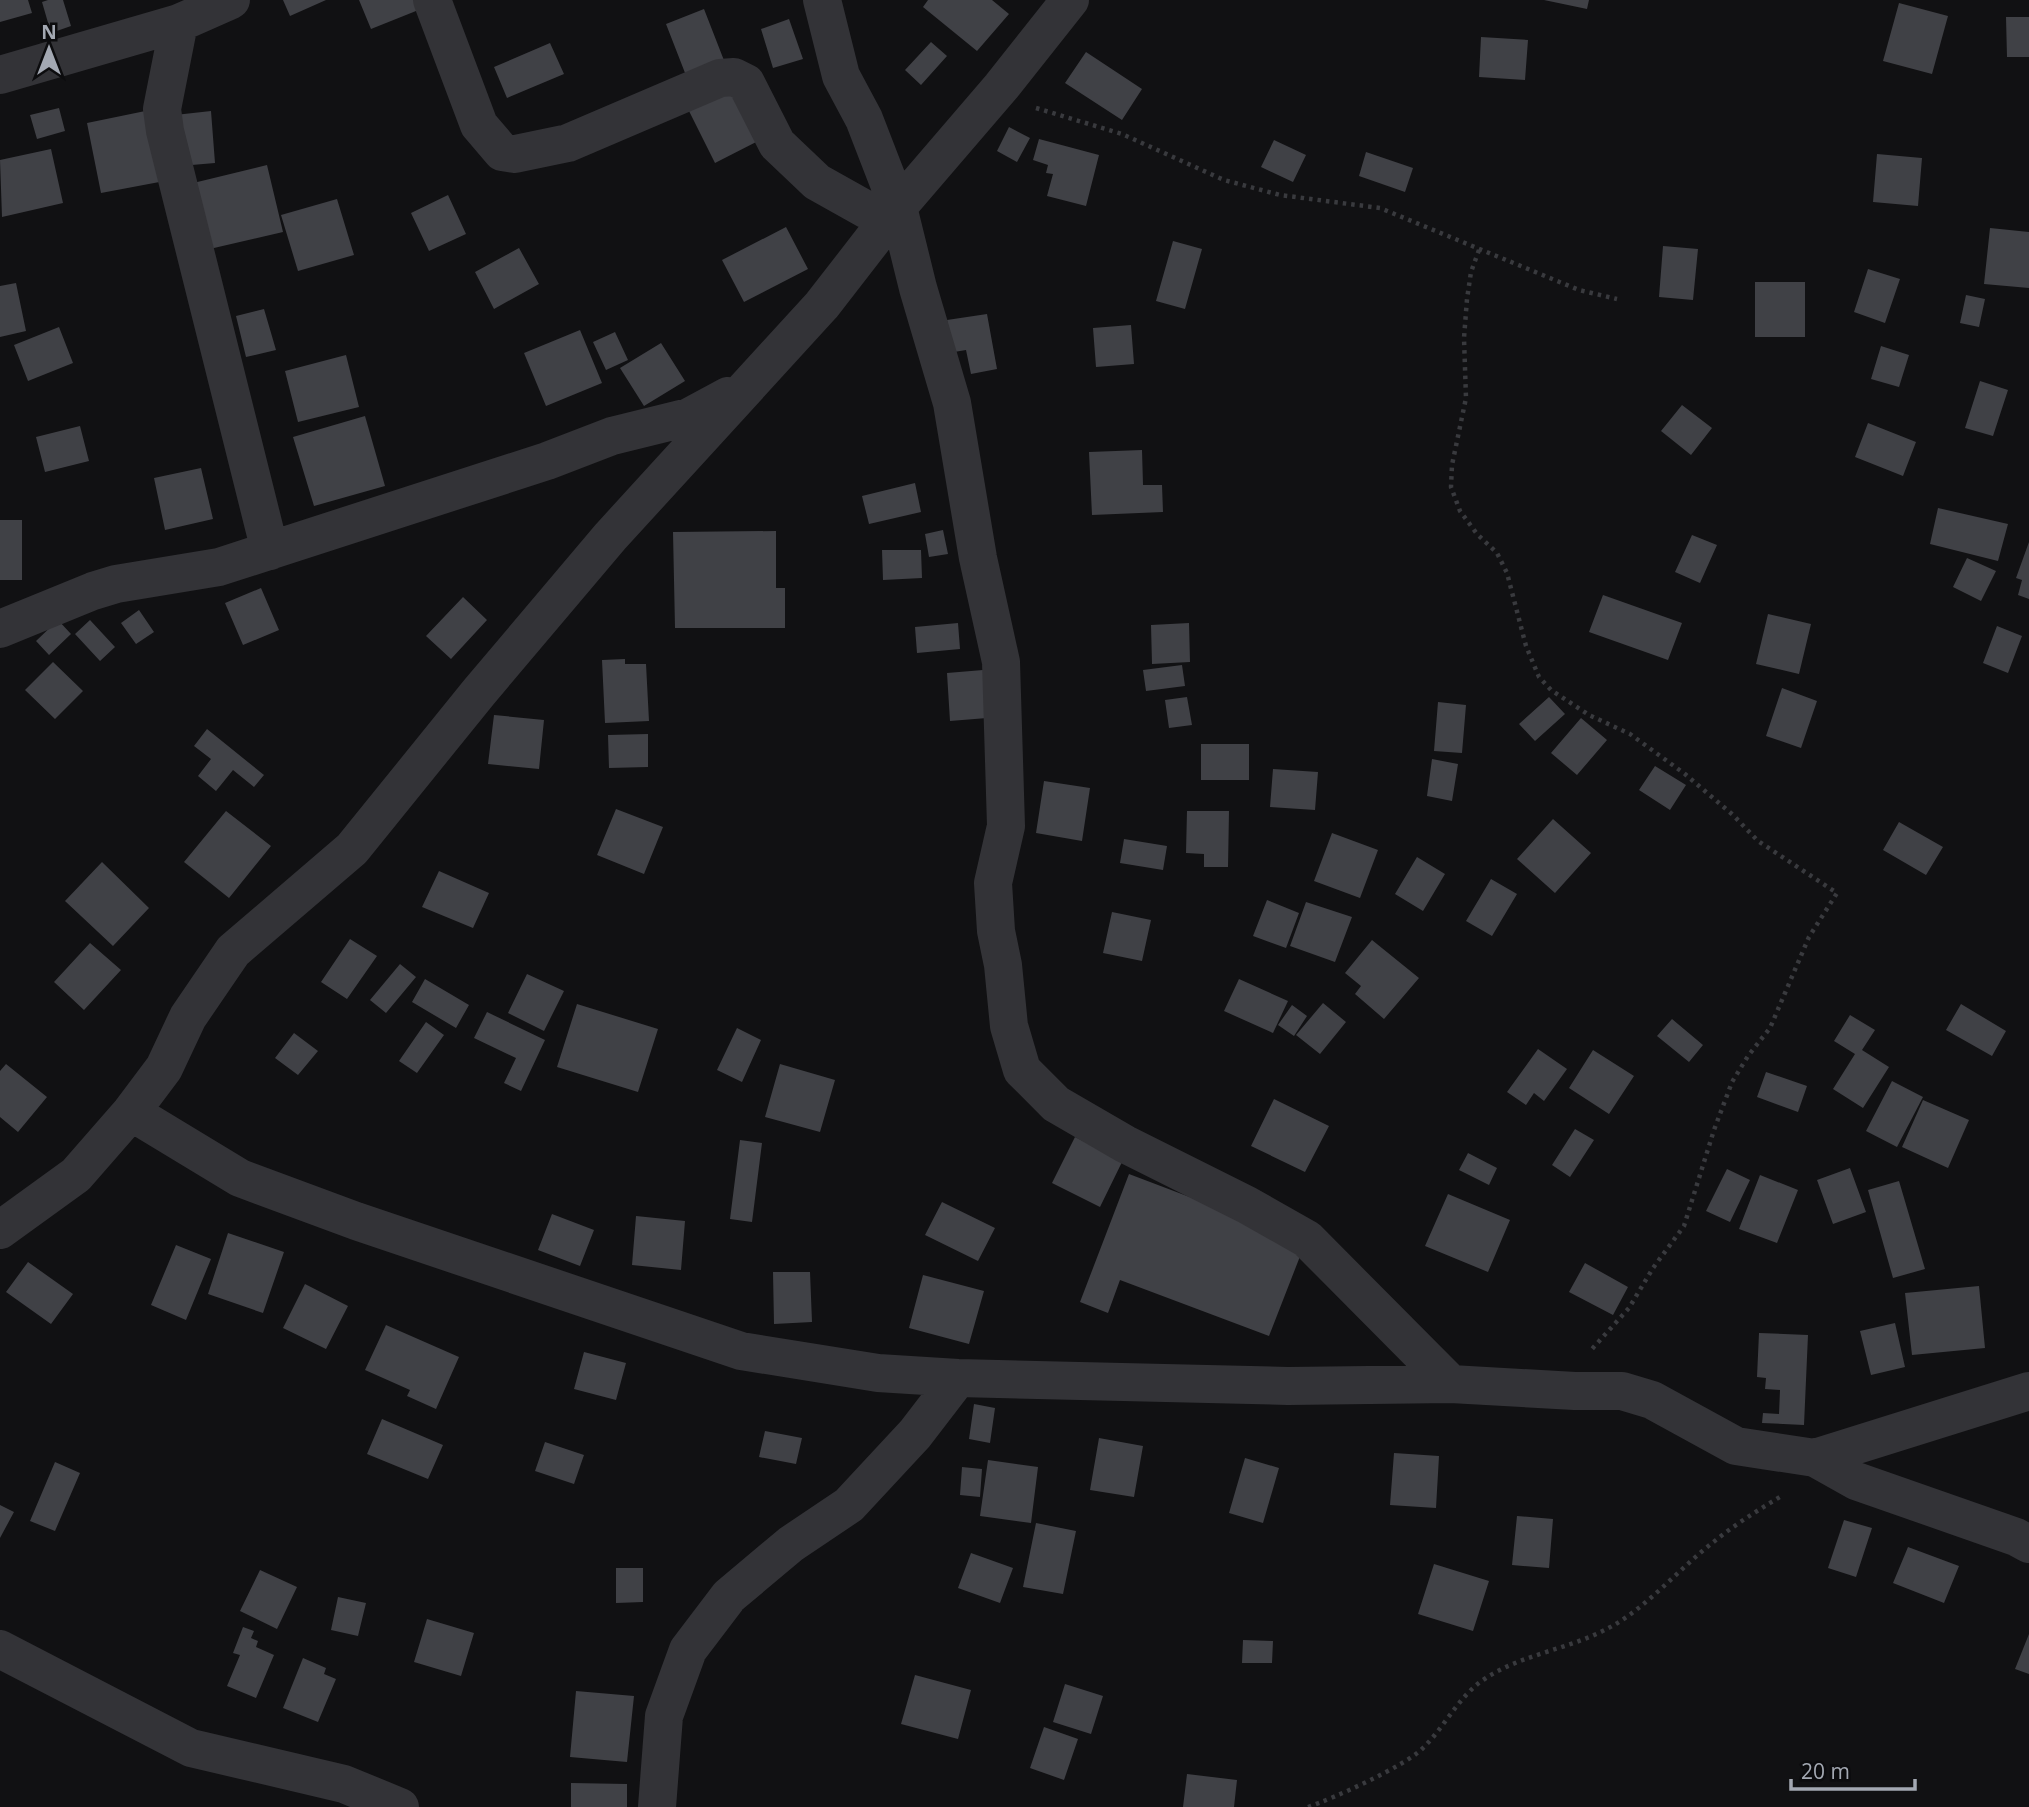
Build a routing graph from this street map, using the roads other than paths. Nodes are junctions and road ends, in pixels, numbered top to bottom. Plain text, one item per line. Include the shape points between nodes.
1 (231, 0) edge
2 (432, 0) edge
3 (822, 0) edge
4 (1070, 0) edge
5 (179, 23) junction
6 (0, 75) edge
7 (898, 207) junction
8 (752, 383) junction
9 (270, 551) junction
10 (0, 629) edge
11 (131, 1112) junction
12 (0, 1230) edge
13 (958, 1378) junction
14 (1451, 1384) junction
15 (2029, 1391) edge
16 (1815, 1458) junction
17 (2029, 1544) edge
18 (0, 1649) edge
19 (400, 1807) edge
20 (657, 1807) edge

1 - 5 street
2 - 7 street via 479,125 502,152 515,154 568,143 720,78 734,77 746,83 777,144 817,182 867,210
3 - 7 street via 841,76 864,119
4 - 7 street
5 - 6 street
5 - 9 street via 162,109 165,131
7 - 8 street via 822,305
7 - 14 street via 952,402 1001,662 1006,827 993,883 1009,1026 1022,1070 1056,1104 1307,1239
8 - 9 street via 689,417 612,436
8 - 11 street via 610,537 352,849 233,951 188,1017 164,1068
9 - 10 street via 219,567 116,584
11 - 12 street via 76,1175
11 - 13 street via 240,1178 741,1351 878,1373
13 - 14 street via 1288,1386
13 - 20 street via 915,1434 849,1505 729,1596 688,1650 664,1716
14 - 16 street via 1622,1391 1652,1400 1736,1446
15 - 16 street
16 - 17 street via 1856,1481
18 - 19 street via 191,1748 344,1784

